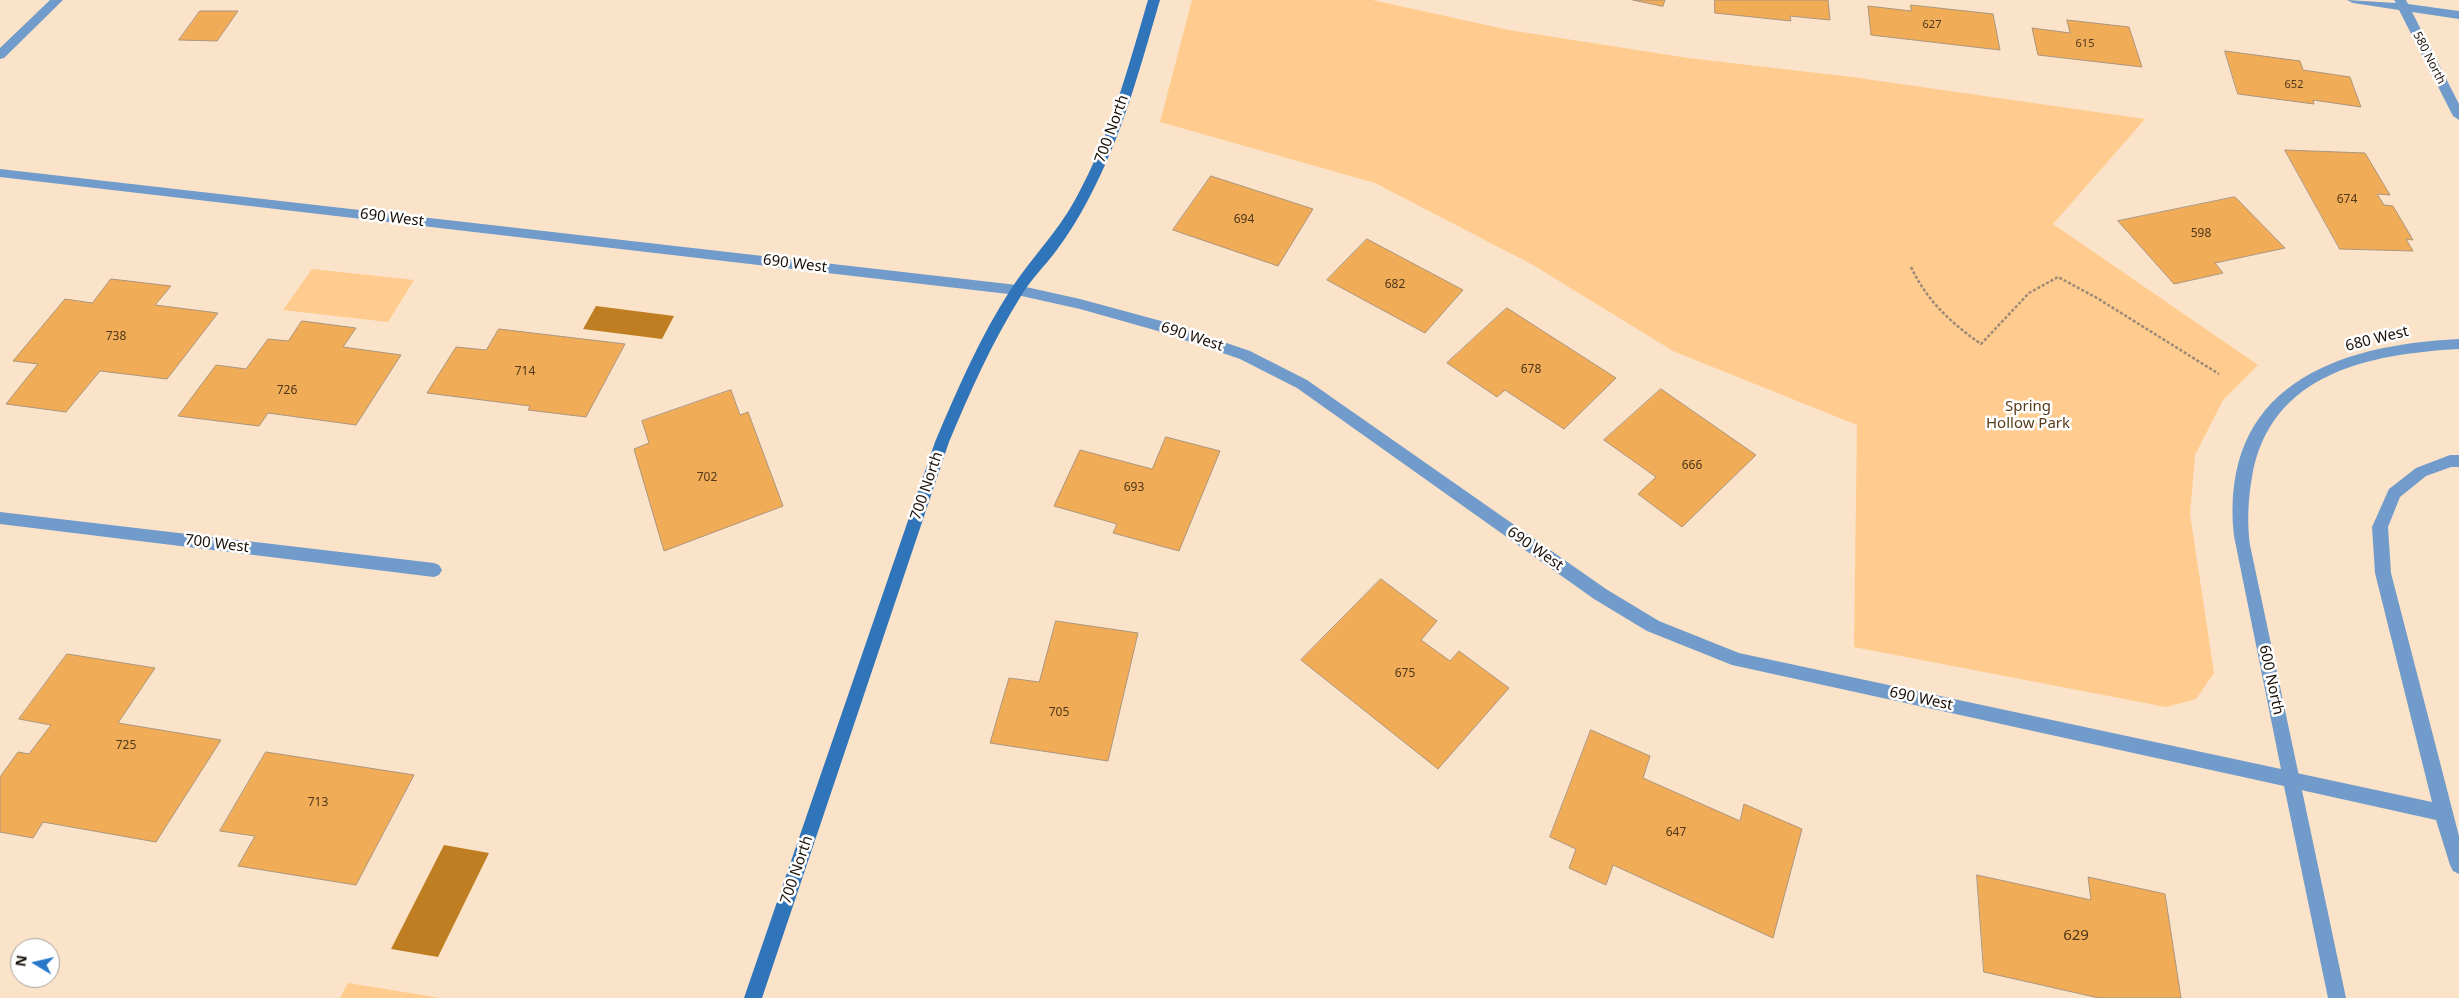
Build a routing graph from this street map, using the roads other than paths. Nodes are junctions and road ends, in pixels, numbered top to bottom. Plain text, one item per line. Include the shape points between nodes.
1 (57, 0) edge
2 (1154, 0) edge
3 (2353, 0) edge
4 (2402, 4) edge
5 (2459, 15) edge
6 (0, 55) edge
7 (2459, 116) edge
8 (0, 173) edge
9 (1017, 290) junction
10 (2459, 344) edge
11 (2307, 382) joint
12 (2459, 462) edge
13 (0, 518) edge
14 (434, 570) dead end
15 (2292, 780) junction
16 (2443, 813) junction
17 (2459, 865) edge
18 (753, 998) edge
19 (2337, 998) edge

1 - 6 street
2 - 9 street, 700 North via 1098,169 1052,246
3 - 4 street
4 - 5 street
4 - 7 street, 580 North
8 - 9 street, 690 West
9 - 15 street, 690 West via 1160,326 1262,363 1302,384 1600,594 1653,626 1738,660
9 - 18 street, 700 North via 969,378 942,442
10 - 11 street, 680 West via 2425,345 2374,354
11 - 15 street, 600 North via 2278,404 2256,436 2244,474 2240,520
12 - 16 street via 2450,460 2421,472 2394,493 2380,527 2383,573
13 - 14 street, 700 West
15 - 16 street, 690 West
15 - 19 street, 600 North
16 - 17 street

